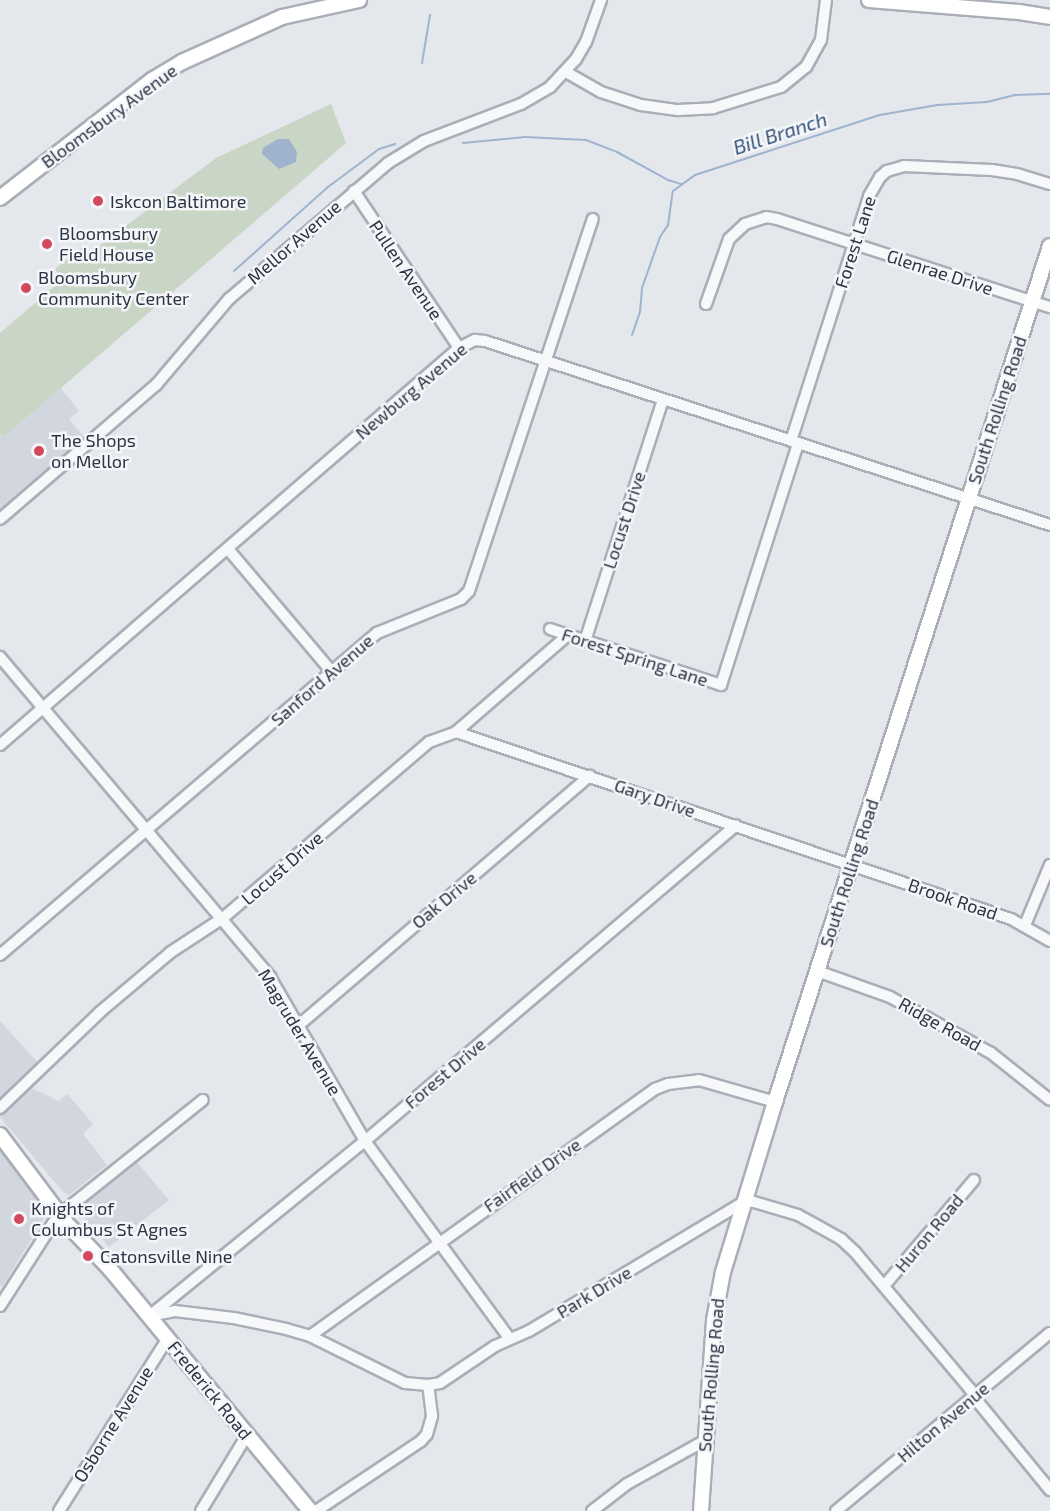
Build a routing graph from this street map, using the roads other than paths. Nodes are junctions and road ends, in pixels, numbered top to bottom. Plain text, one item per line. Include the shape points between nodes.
1 (359, 0) edge
2 (601, 0) edge
3 (826, 0) edge
4 (869, 0) edge
5 (331, 2) edge
6 (1050, 17) edge
7 (566, 72) junction
8 (1050, 184) edge
9 (354, 191) junction
10 (0, 198) edge
11 (593, 219) dead end
12 (855, 244) junction
13 (1050, 246) edge
14 (1032, 301) junction
15 (706, 304) dead end
16 (1050, 307) edge
17 (459, 348) junction
18 (545, 361) junction
19 (663, 400) junction
20 (795, 442) junction
21 (969, 499) junction
22 (0, 519) edge
23 (1050, 525) edge
24 (228, 549) junction
25 (550, 629) dead end
26 (568, 635) junction
27 (585, 641) junction
28 (0, 657) edge
29 (332, 672) junction
30 (721, 685) joint
31 (43, 708) junction
32 (456, 732) junction
33 (0, 745) edge
34 (590, 776) junction
35 (736, 825) junction
36 (146, 830) junction
37 (853, 864) junction
38 (1050, 865) edge
39 (223, 918) junction
40 (1025, 925) junction
41 (1050, 941) edge
42 (0, 955) edge
43 (817, 971) junction
44 (299, 1025) junction
45 (203, 1100) dead end
46 (1050, 1100) edge
47 (775, 1102) junction
48 (0, 1108) edge
49 (0, 1135) edge
50 (365, 1141) junction
51 (974, 1180) dead end
52 (745, 1201) junction
53 (63, 1212) junction
54 (440, 1241) junction
55 (884, 1286) junction
56 (0, 1306) edge
57 (149, 1316) junction
58 (1050, 1333) edge
59 (310, 1336) junction
60 (168, 1338) junction
61 (510, 1339) junction
62 (428, 1385) junction
63 (974, 1395) junction
64 (247, 1435) junction
65 (706, 1440) junction
66 (1050, 1490) edge
67 (59, 1511) edge
68 (201, 1511) edge
69 (310, 1511) edge
70 (316, 1511) edge
71 (592, 1511) edge
72 (701, 1511) edge
73 (836, 1511) edge

1 - 5 main road, Bloomsbury Avenue
2 - 7 street, Mellor Avenue via 586,42
3 - 7 street via 821,40 806,67 781,87 723,105 697,110 658,109 601,92
4 - 6 main road
5 - 10 main road, Bloomsbury Avenue via 254,27 167,70
7 - 9 street, Mellor Avenue via 537,96 424,141 388,163
8 - 12 street, Forest Lane via 992,170 895,168 874,185
9 - 17 street, Pullen Avenue
9 - 22 street, Mellor Avenue via 229,299 156,385
11 - 18 street, Sanford Avenue
12 - 14 street, Glenrae Drive
12 - 15 street, Glenrae Drive via 777,219 745,224 729,239
12 - 20 street, Forest Lane
13 - 14 main road, South Rolling Road
14 - 16 street, Glenrae Drive
14 - 21 main road, South Rolling Road
17 - 18 street, Newburg Avenue via 475,340 485,341
17 - 24 street, Newburg Avenue
18 - 19 street, Newburg Avenue
18 - 29 street, Sanford Avenue via 469,591 461,599 377,633
19 - 20 street, Newburg Avenue
19 - 27 street, Locust Drive
20 - 21 street, Newburg Avenue
20 - 30 street, Forest Lane
21 - 23 street, Newburg Avenue
21 - 37 main road, South Rolling Road
24 - 29 street
24 - 31 street, Newburg Avenue
25 - 26 street, Forest Spring Lane
26 - 27 street, Forest Spring Lane
26 - 32 street, Locust Drive
27 - 30 street, Forest Spring Lane
28 - 31 street, Magruder Avenue
29 - 36 street, Sanford Avenue
31 - 33 street, Newburg Avenue
31 - 36 street, Magruder Avenue
32 - 34 street, Gary Drive
32 - 39 street, Locust Drive via 429,742
34 - 35 street, Gary Drive
34 - 44 street, Oak Drive
35 - 37 street, Gary Drive
35 - 50 street, Forest Drive
36 - 39 street, Magruder Avenue
36 - 42 street, Sanford Avenue
37 - 40 street, Brook Road
37 - 43 main road, South Rolling Road
38 - 40 street
39 - 44 street, Magruder Avenue via 270,976
39 - 48 street, Locust Drive via 171,952 122,993
40 - 41 street, Brook Road
43 - 46 street, Ridge Road via 890,997 992,1053
43 - 47 main road, South Rolling Road
44 - 50 street, Magruder Avenue
45 - 53 street
47 - 52 main road, South Rolling Road
47 - 54 street, Fairfield Drive via 706,1081 668,1083
49 - 53 main road, Frederick Road
50 - 54 street, Magruder Avenue
50 - 57 street, Forest Drive
51 - 55 street, Huron Road
52 - 55 street via 798,1215 841,1239
52 - 61 street, Park Drive
52 - 65 main road, South Rolling Road via 718,1291
53 - 56 street
53 - 57 main road, Frederick Road
54 - 59 street, Fairfield Drive
54 - 61 street, Magruder Avenue
55 - 63 street
57 - 59 street via 175,1311 208,1315
57 - 60 main road, Frederick Road
58 - 63 street, Hilton Avenue
59 - 62 street via 392,1378 417,1386
60 - 64 main road, Frederick Road
60 - 67 street, Osborne Avenue
61 - 62 street, Park Drive via 440,1383
62 - 70 street via 432,1416 421,1441
63 - 66 street
63 - 73 street, Hilton Avenue
64 - 68 street
64 - 69 main road, Frederick Road
65 - 71 street via 627,1484
65 - 72 main road, South Rolling Road

